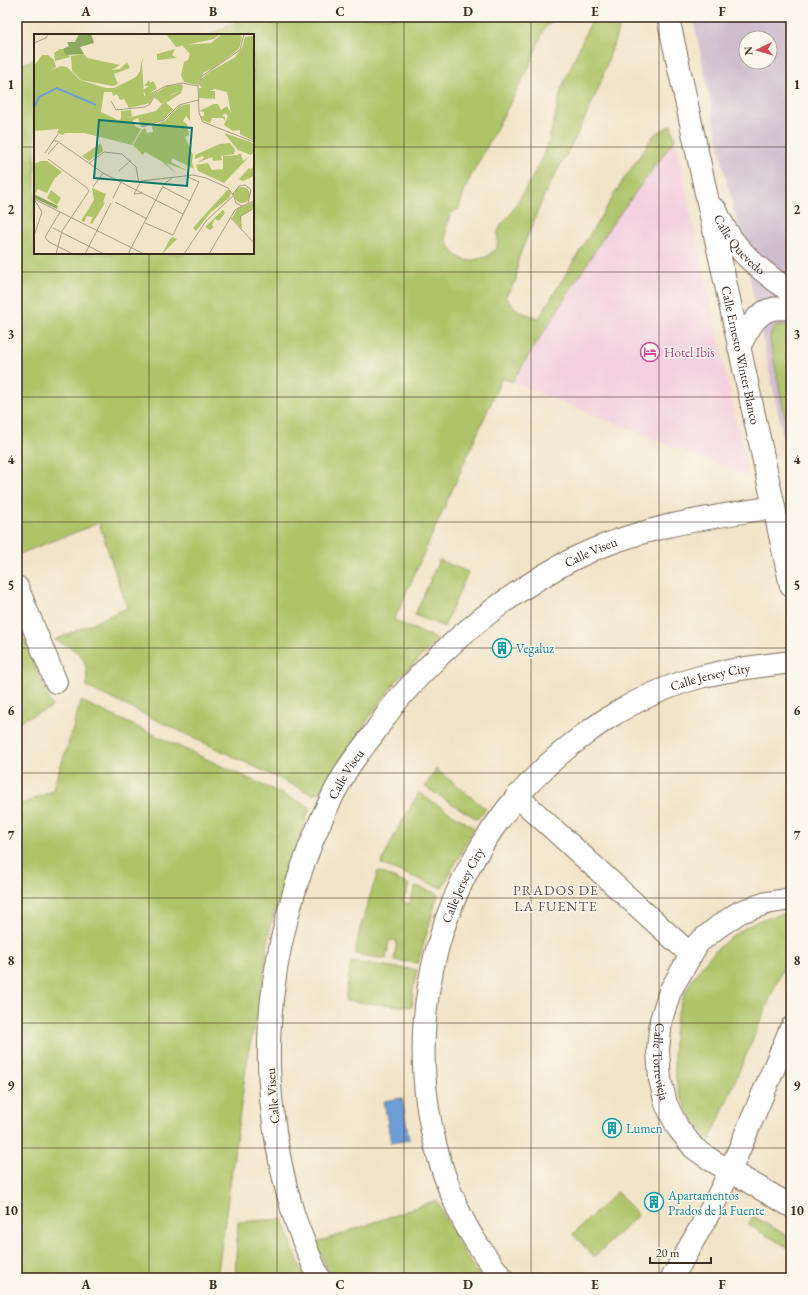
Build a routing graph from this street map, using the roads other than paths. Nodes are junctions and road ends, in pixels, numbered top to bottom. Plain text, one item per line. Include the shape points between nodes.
1 (668, 17) edge
2 (684, 17) edge
3 (691, 123) junction
4 (704, 184) junction
5 (791, 292) edge
6 (791, 309) edge
7 (739, 347) junction
8 (774, 507) junction
9 (791, 586) edge
10 (17, 588) edge
11 (791, 662) edge
12 (56, 682) dead end
13 (517, 796) junction
14 (791, 899) edge
15 (691, 955) junction
16 (791, 1028) edge
17 (730, 1171) junction
18 (791, 1206) edge
19 (319, 1278) edge
20 (502, 1278) edge
21 (672, 1278) edge

1 - 3 street, Calle Ernesto Winter Blanco
2 - 3 street, Calle Ernesto Winter Blanco
3 - 4 street, Calle Ernesto Winter Blanco
4 - 5 street, Calle Quevedo via 726,231 746,256
4 - 7 street, Calle Ernesto Winter Blanco
6 - 7 street via 769,310 759,316
7 - 8 street, Calle Ernesto Winter Blanco
8 - 9 street, Calle Ernesto Winter Blanco
8 - 19 street, Calle Viseu via 691,520 630,536 576,558 543,577 483,617 440,654 401,696 347,770 312,840 294,890 281,942 273,990 269,1040 271,1097 282,1168 292,1209
10 - 12 street
11 - 13 street, Calle Jersey City via 744,668 699,678 653,694 608,717 580,738 547,765
13 - 15 street
13 - 20 street, Calle Jersey City via 489,833 461,882 442,933 432,968 426,1009 423,1068 431,1126 447,1182 472,1235
14 - 15 street, Calle Torrevieja via 767,903 740,912 698,943
15 - 17 street, Calle Torrevieja via 670,991 661,1020 658,1050 660,1079 666,1104 678,1128 694,1148
16 - 17 street
17 - 18 street, Calle Torrevieja
17 - 21 street

